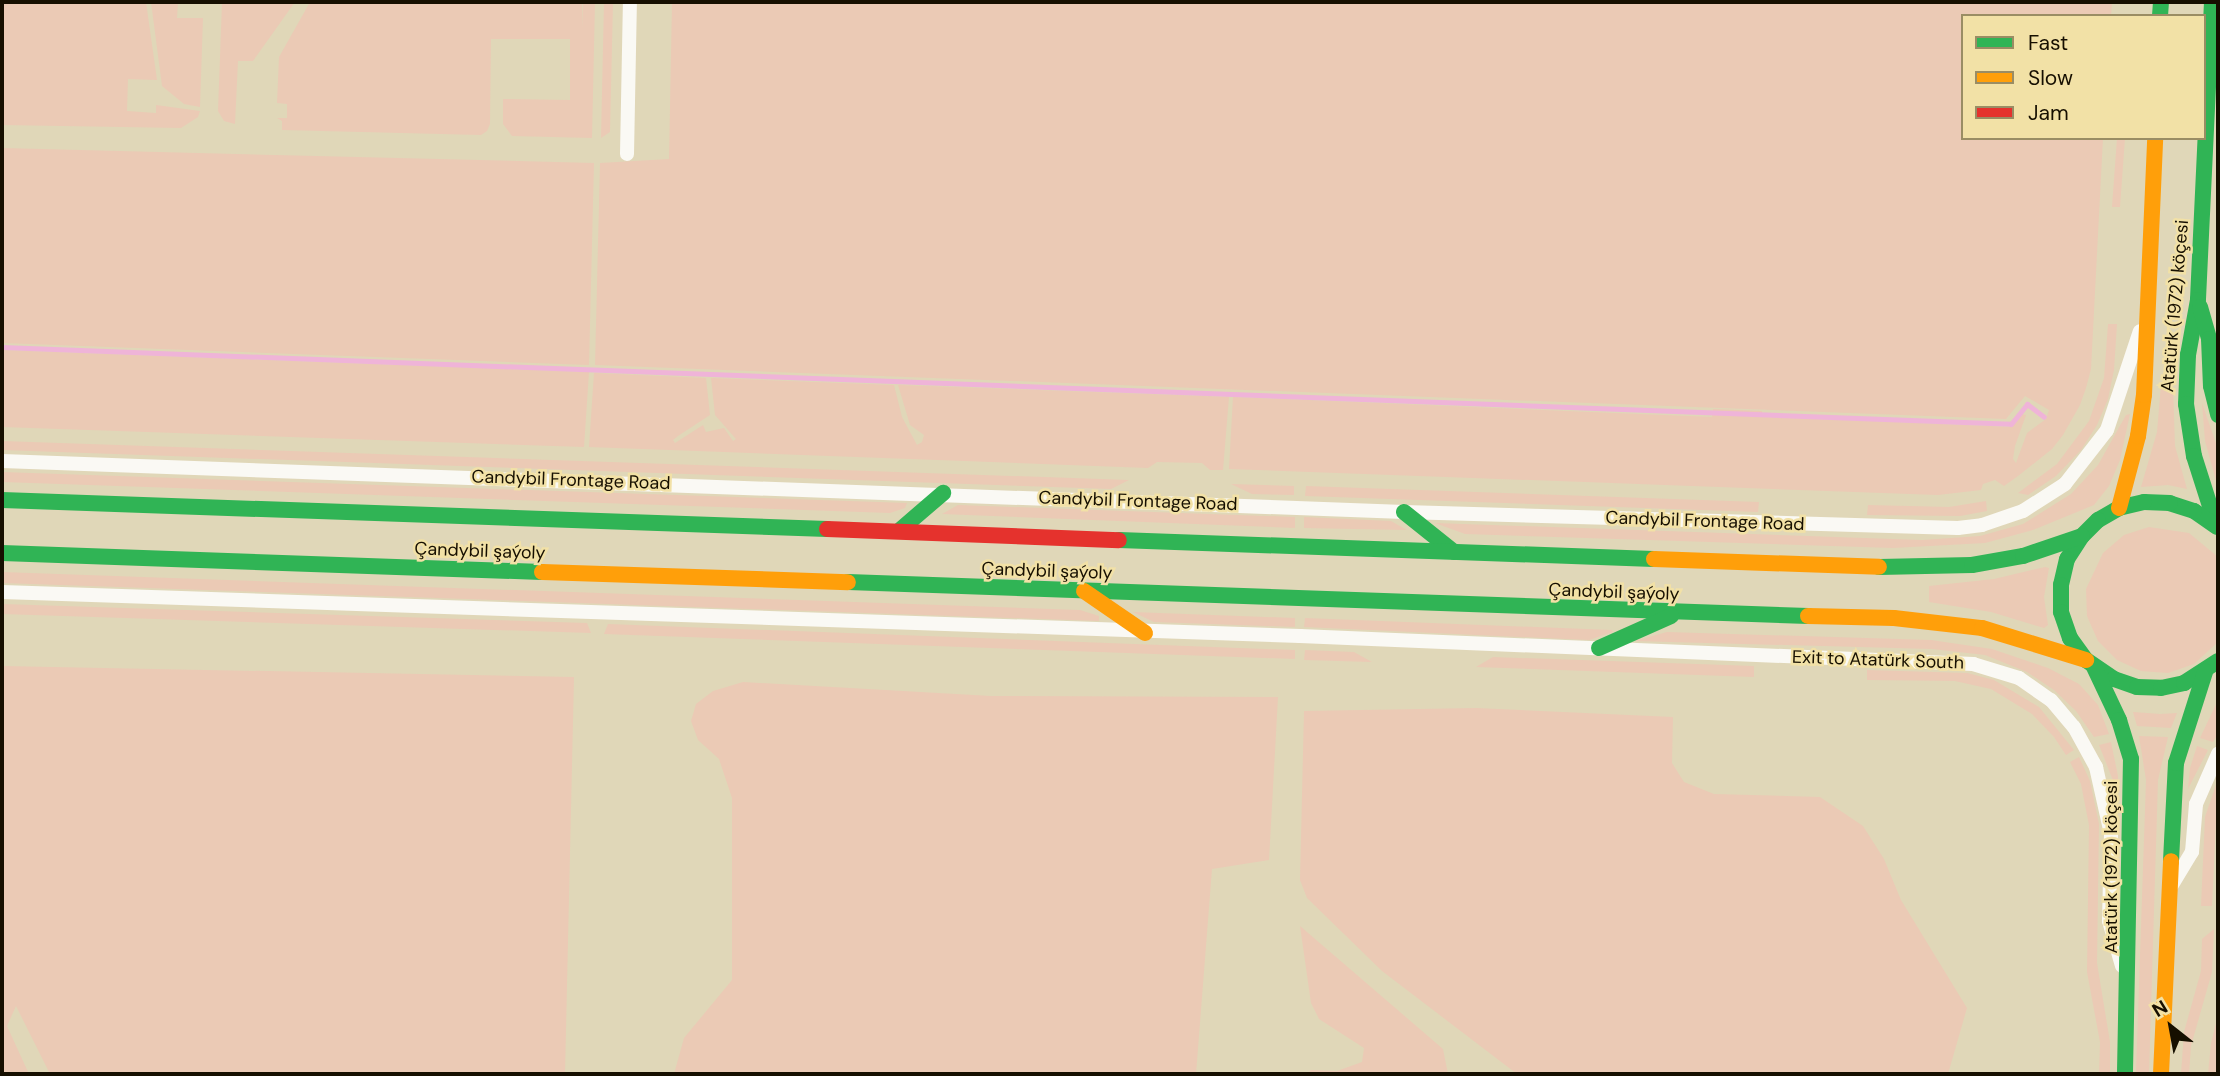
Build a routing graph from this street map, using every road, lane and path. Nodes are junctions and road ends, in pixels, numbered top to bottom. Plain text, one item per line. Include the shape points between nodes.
1 (630, 2) edge
2 (2212, 2) edge
3 (2206, 129) edge
4 (2155, 140) edge
5 (2205, 140) edge
6 (627, 154) dead end
7 (2198, 299) junction
8 (2148, 306) junction
9 (2218, 415) edge
10 (2, 461) edge
11 (943, 493) junction
12 (2, 500) edge
13 (2119, 509) junction
14 (1404, 512) junction
15 (2217, 527) edge
16 (900, 530) junction
17 (2082, 536) junction
18 (1454, 552) junction
19 (2, 553) edge
20 (2, 592) edge
21 (1084, 592) junction
22 (1675, 614) junction
23 (1145, 633) junction
24 (1599, 648) junction
25 (2090, 663) junction
26 (2212, 667) edge
27 (2218, 754) edge
28 (2171, 886) junction
29 (2129, 987) junction
30 (2125, 1074) edge
31 (2161, 1074) edge

1 - 6 street
2 - 3 main road, Atatürk (1972) köçesi
4 - 8 main road, Atatürk (1972) köçesi
5 - 7 main road, Atatürk (1972) köçesi
7 - 9 main road via 2209,339 2211,386
7 - 15 main road, Atatürk (1972) köçesi via 2188,355 2186,404 2196,466
8 - 13 main road, Atatürk (1972) köçesi via 2142,413
8 - 14 street, Candybil Frontage Road via 2116,410 2094,450 2065,484 2044,500 1991,523 1938,528
10 - 11 street, Candybil Frontage Road
11 - 14 street, Candybil Frontage Road
11 - 16 main road
12 - 16 main road, Çandybil şaýoly
13 - 15 main road via 2144,502 2170,503 2194,511
13 - 17 main road
14 - 18 main road
16 - 18 main road, Çandybil şaýoly
17 - 18 main road, Çandybil şaýoly via 2023,556 1972,565 1911,568
17 - 25 main road, Atatürk (1972) köçesi via 2067,559 2060,585 2070,638
19 - 21 main road, Çandybil şaýoly
20 - 23 street
21 - 22 main road, Çandybil şaýoly
21 - 23 main road
22 - 24 main road
22 - 25 main road, Çandybil şaýoly via 1936,621 1982,628
23 - 24 street
24 - 29 street, Exit to Atatürk South via 1945,661 2019,678 2066,717 2096,767 2112,834 2109,921
25 - 26 main road, Çandybil şaýoly via 2114,680 2161,688 2184,683
25 - 29 main road, Atatürk (1972) köçesi via 2119,720 2131,759
26 - 28 main road via 2176,763
27 - 28 street via 2196,804 2192,852
28 - 31 main road
29 - 30 main road, Atatürk (1972) köçesi

